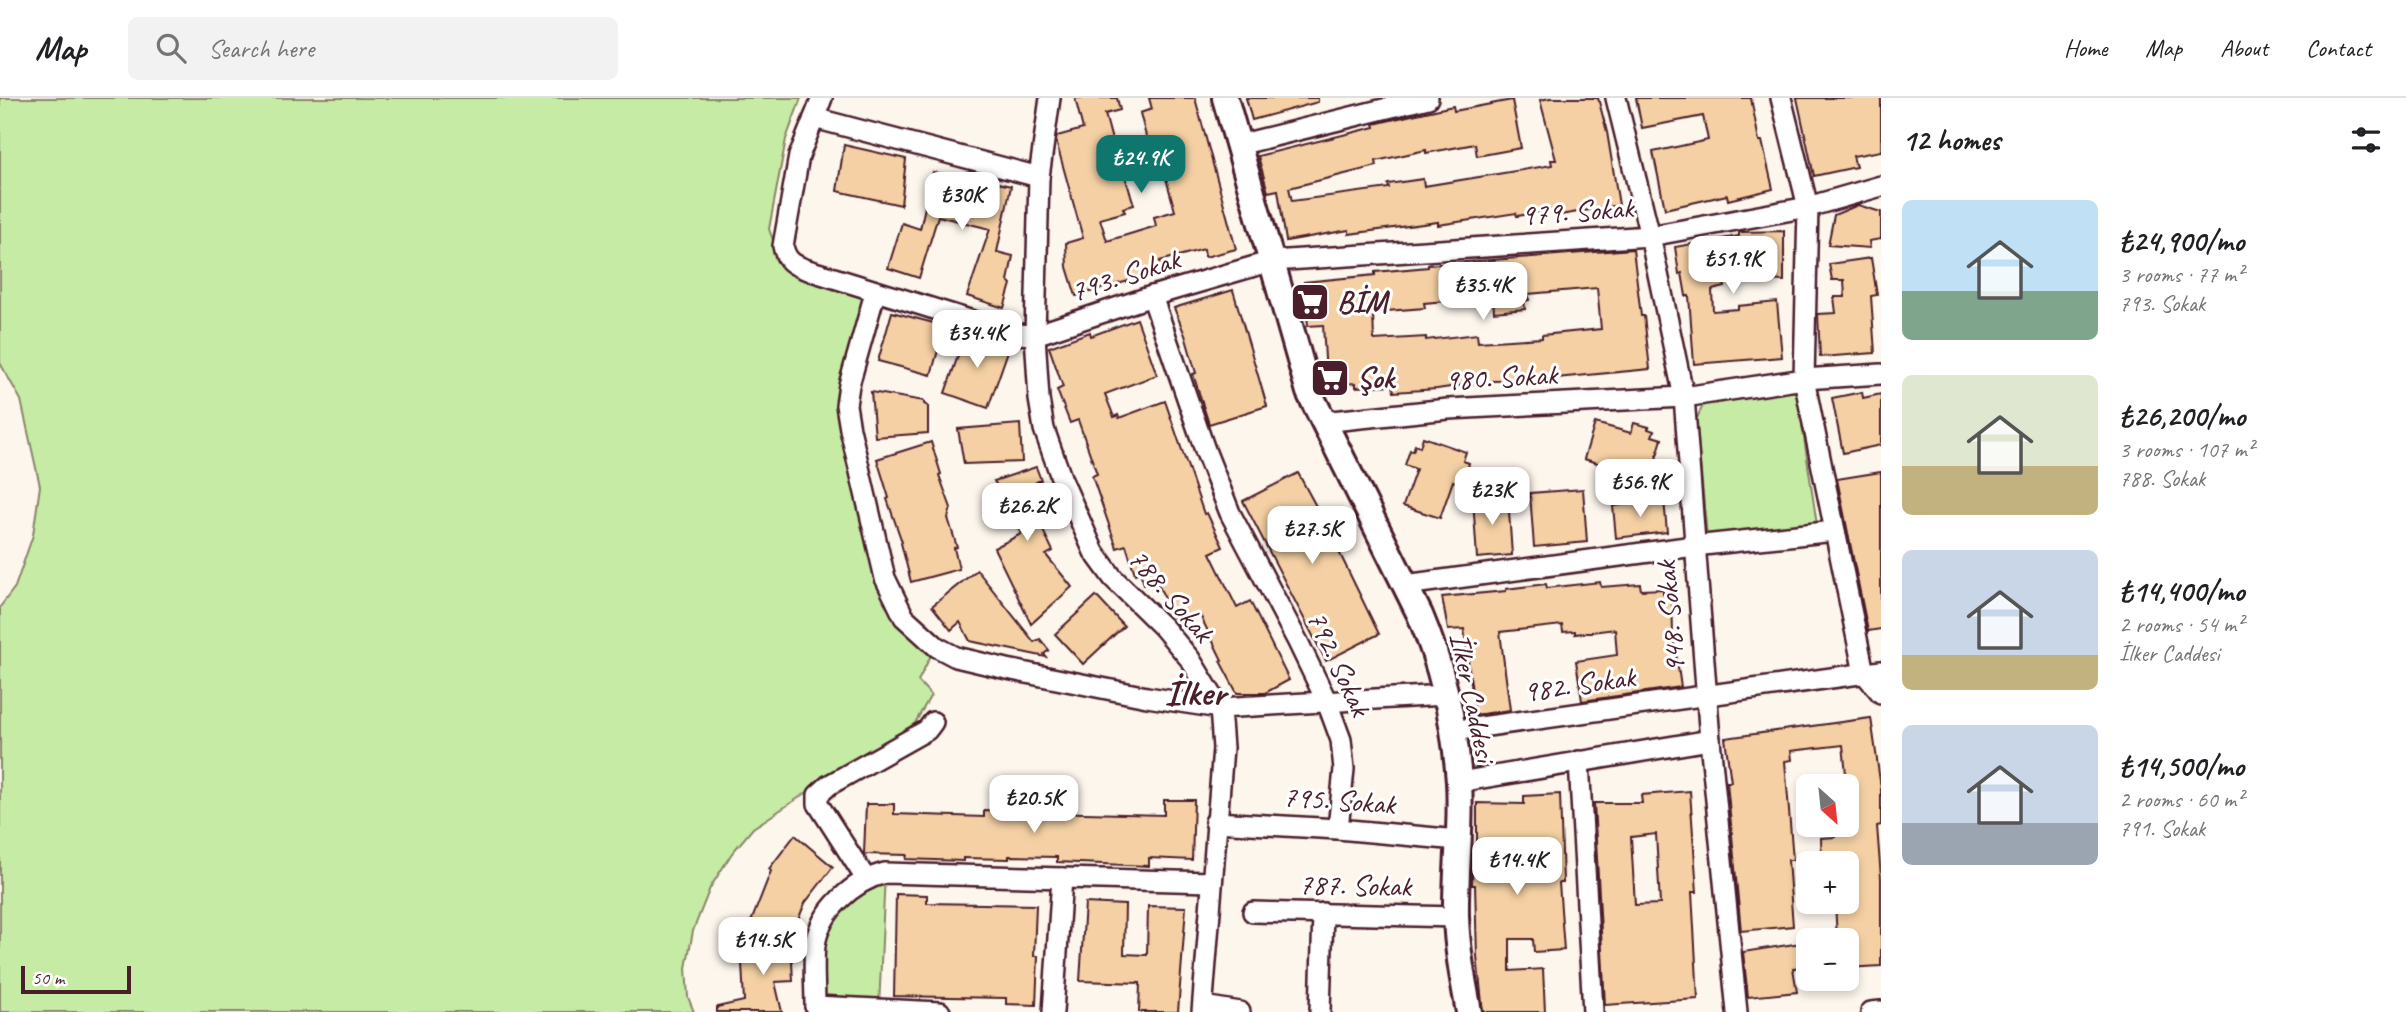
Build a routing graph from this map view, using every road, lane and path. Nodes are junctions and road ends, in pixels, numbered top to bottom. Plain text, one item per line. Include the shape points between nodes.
1 (822, 98) edge
2 (1050, 98) edge
3 (1225, 98) edge
4 (1422, 98) edge
5 (1616, 98) edge
6 (1781, 98) edge
7 (814, 118) junction
8 (1238, 145) junction
9 (1039, 177) junction
10 (1881, 186) edge
11 (1808, 207) junction
12 (1650, 236) junction
13 (1272, 261) junction
14 (876, 293) junction
15 (1152, 296) junction
16 (1035, 335) junction
17 (1881, 374) edge
18 (1804, 379) junction
19 (1684, 397) junction
20 (1322, 422) junction
21 (1835, 531) junction
22 (1694, 546) junction
23 (1405, 585) junction
24 (1873, 672) edge
25 (1881, 693) edge
26 (1445, 695) junction
27 (1707, 697) junction
28 (1327, 702) junction
29 (1220, 708) junction
30 (933, 722) dead end
31 (1452, 731) junction
32 (1710, 740) junction
33 (1579, 761) junction
34 (1459, 782) junction
35 (1215, 822) junction
36 (1338, 829) junction
37 (1458, 840) junction
38 (1062, 878) junction
39 (866, 879) junction
40 (1211, 882) junction
41 (1254, 912) dead end
42 (1323, 913) junction
43 (1456, 917) junction
44 (817, 1009) edge
45 (1202, 1009) edge
46 (1881, 1011) edge
47 (940, 1012) edge
48 (1053, 1012) edge
49 (1240, 1012) edge
50 (1320, 1012) edge
51 (1469, 1012) edge
52 (1592, 1012) edge
53 (1737, 1012) edge
54 (1871, 1012) edge

1 - 7 street
2 - 9 street, 788. Sokak
3 - 8 main road, İlker Caddesi
4 - 8 street
5 - 12 street, 948. Sokak
6 - 11 street
7 - 9 street
7 - 14 street, 793. Sokak via 791,193 783,246 786,258 804,270
8 - 13 main road, İlker Caddesi
9 - 16 street, 788. Sokak
10 - 11 street, 979. Sokak
11 - 12 street, 979. Sokak
11 - 18 street
12 - 13 street, 979. Sokak
12 - 19 street, 948. Sokak
13 - 15 street, 793. Sokak
13 - 20 main road, İlker Caddesi via 1301,369
14 - 16 street, 793. Sokak via 1015,334
14 - 29 street via 846,405 885,578 904,617 937,647 956,657
15 - 16 street, 793. Sokak
15 - 28 street, 792. Sokak via 1230,513
16 - 29 street, 788. Sokak via 1044,429 1080,525 1113,578 1190,659
17 - 18 street
18 - 19 street, 980. Sokak
18 - 21 street
19 - 20 street, 980. Sokak via 1448,409
19 - 22 street, 948. Sokak
20 - 23 main road, İlker Caddesi
21 - 22 street
21 - 24 street
22 - 23 street
22 - 27 street, 948. Sokak
23 - 26 main road, İlker Caddesi via 1432,644
24 - 25 street
24 - 27 street, 982. Sokak
26 - 28 street
26 - 31 main road, İlker Caddesi
27 - 31 street, 982. Sokak
27 - 32 street, 948. Sokak
28 - 29 street
28 - 36 street, 792. Sokak via 1342,740
29 - 35 street, 788. Sokak via 1223,748
30 - 39 street via 927,730 818,795 818,804
31 - 34 main road, İlker Caddesi
32 - 33 street
32 - 53 street, 948. Sokak
33 - 34 street
33 - 52 street
34 - 37 main road, İlker Caddesi
35 - 36 street, 795. Sokak
35 - 40 street, 788. Sokak
36 - 37 street, 795. Sokak
37 - 43 main road, İlker Caddesi
38 - 39 street via 885,873
38 - 40 street
38 - 48 street
39 - 44 street via 838,901 818,935
40 - 45 street, 788. Sokak
41 - 42 street, 787. Sokak
42 - 43 street, 787. Sokak
42 - 50 street
43 - 51 main road, İlker Caddesi
44 - 47 street
45 - 49 street
46 - 54 street

